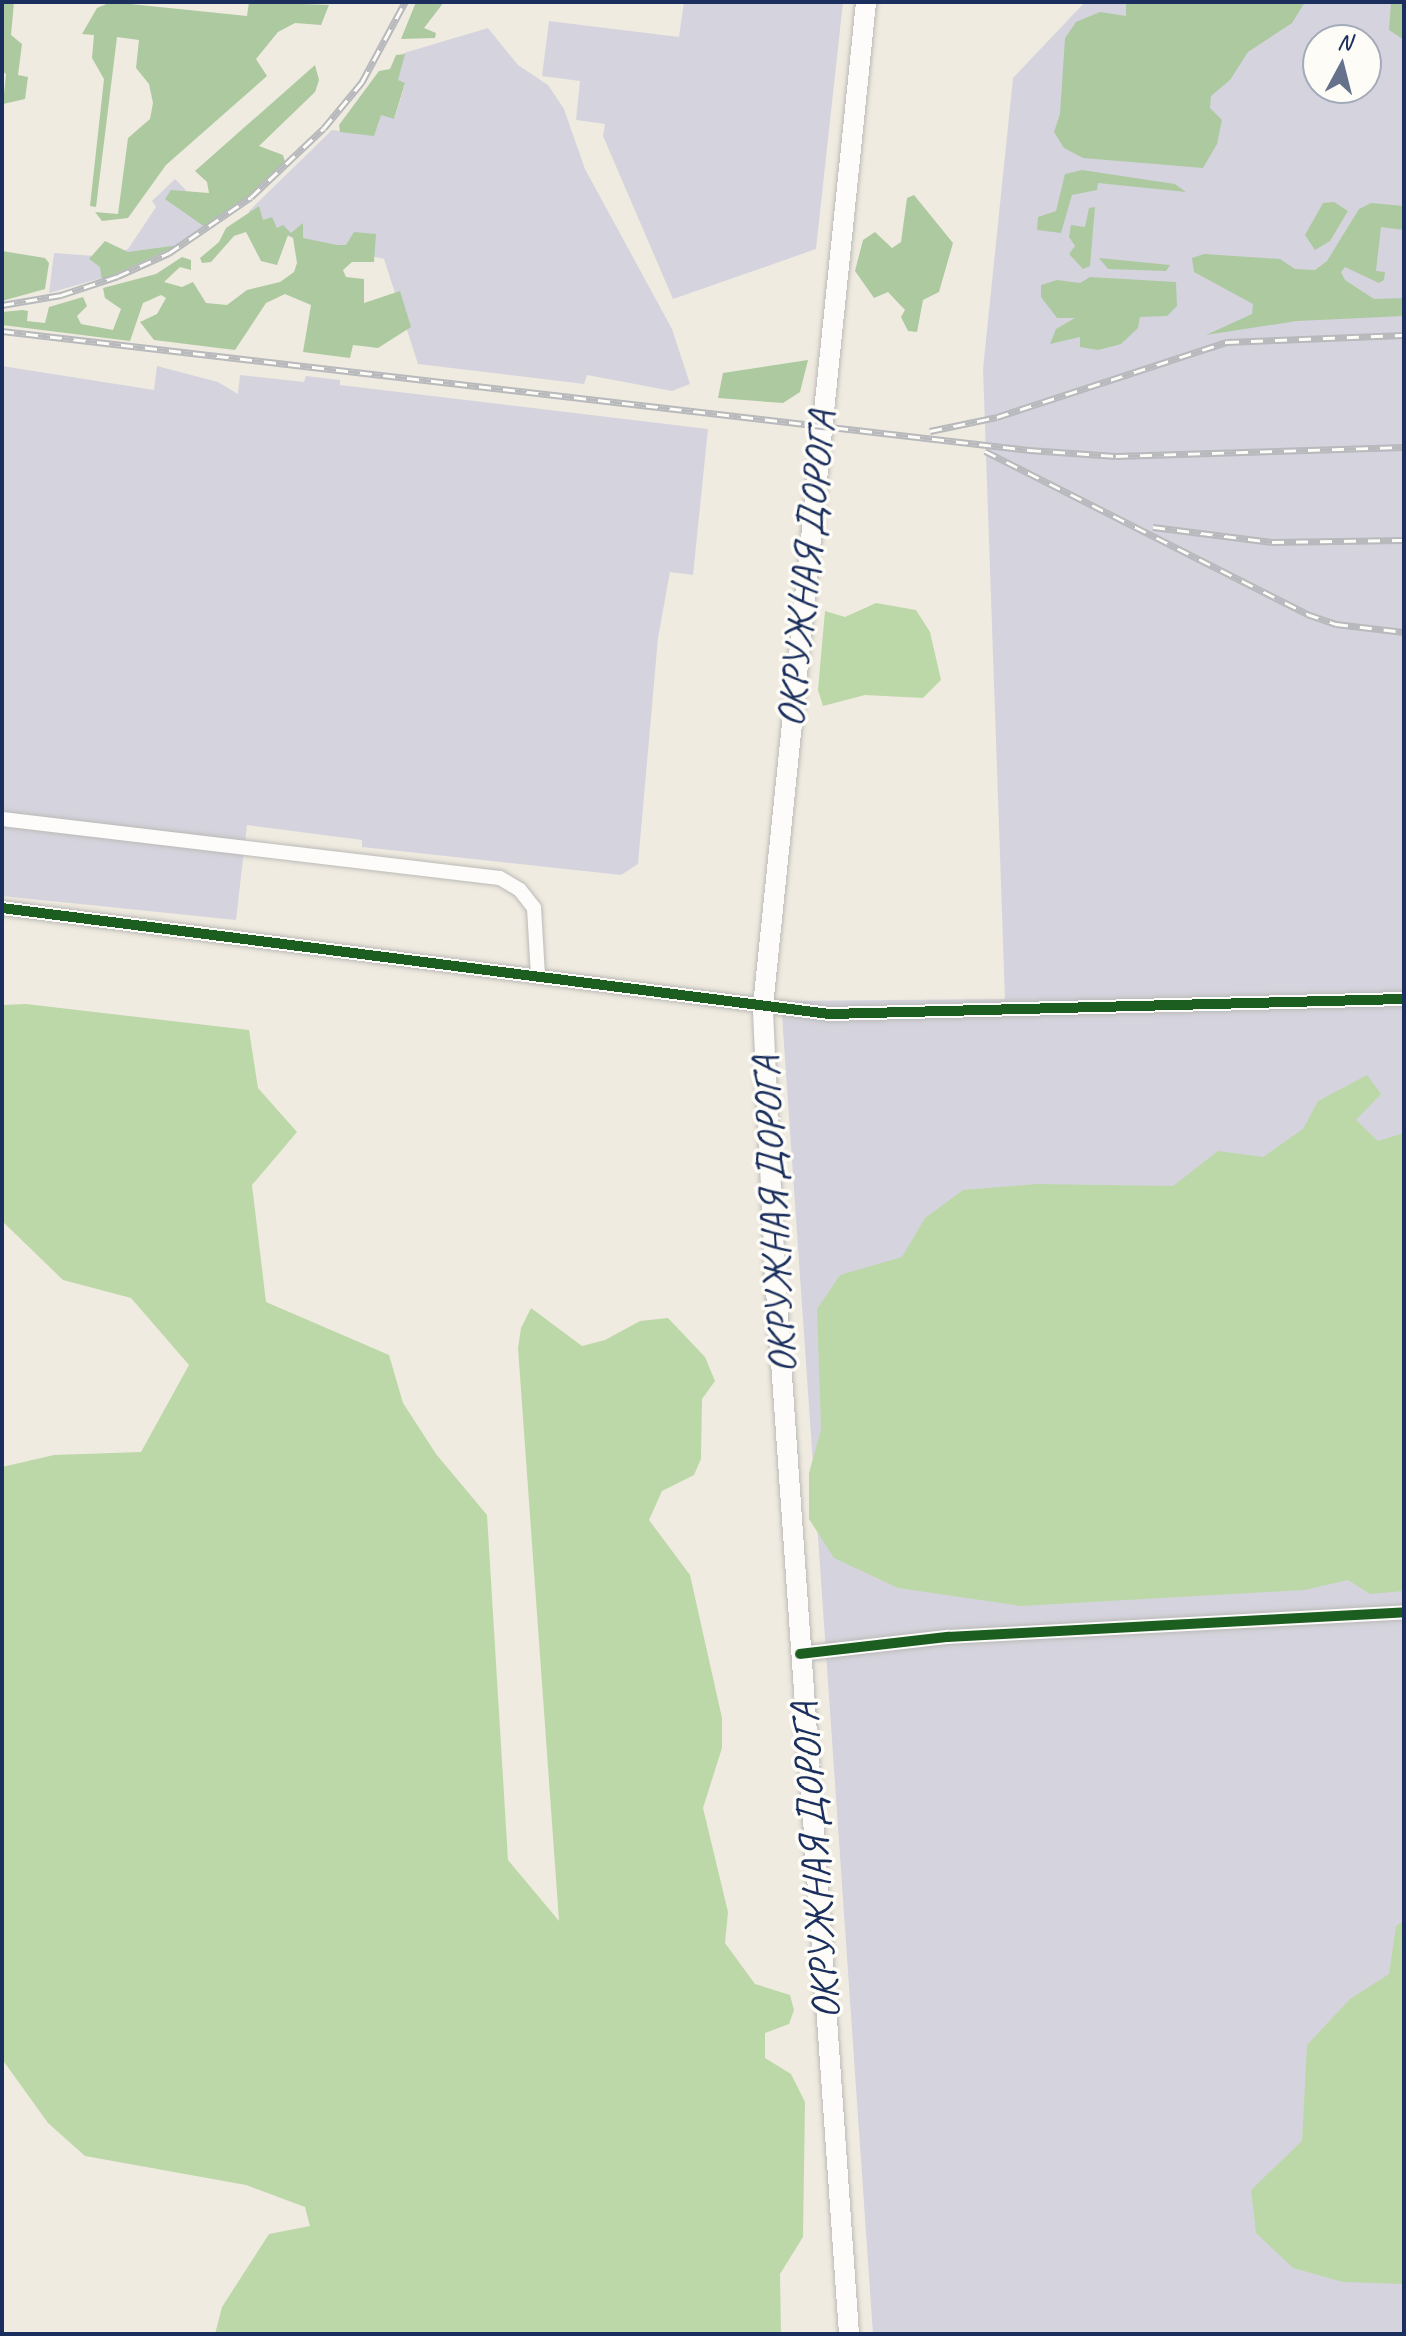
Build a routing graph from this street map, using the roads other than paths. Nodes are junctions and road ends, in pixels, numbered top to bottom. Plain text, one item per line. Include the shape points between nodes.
1 (866, 2) edge
2 (2, 819) edge
3 (2, 908) edge
4 (538, 975) junction
5 (1404, 999) edge
6 (763, 1006) junction
7 (1404, 1612) edge
8 (800, 1654) junction
9 (849, 2334) edge

1 - 6 main road, ОКРУЖНАЯ ДОРОГА
2 - 4 street via 500,878 520,890 534,908
3 - 4 street
4 - 6 street
5 - 6 street via 870,1015
6 - 8 main road, ОКРУЖНАЯ ДОРОГА
7 - 8 street via 948,1637
8 - 9 main road, ОКРУЖНАЯ ДОРОГА

